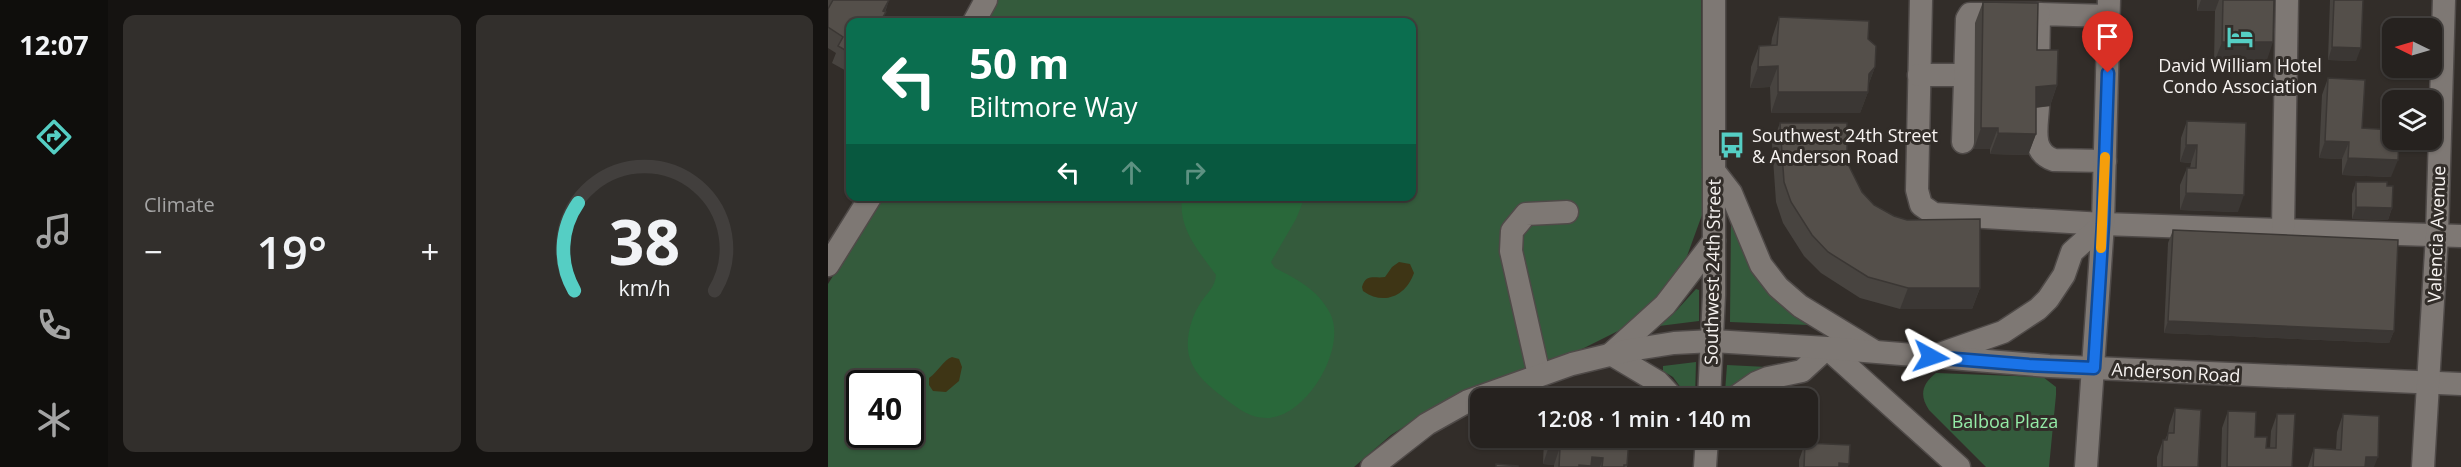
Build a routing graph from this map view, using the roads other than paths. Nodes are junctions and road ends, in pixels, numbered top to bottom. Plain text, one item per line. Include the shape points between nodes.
1 (986, 0) edge
2 (1714, 0) edge
3 (1921, 0) edge
4 (2287, 0) edge
5 (2444, 0) edge
6 (2109, 8) edge
7 (2039, 14) junction
8 (976, 18) edge
9 (2038, 71) edge
10 (1919, 75) junction
11 (1965, 75) junction
12 (2038, 107) edge
13 (1963, 142) dead end
14 (2105, 161) junction
15 (1714, 171) junction
16 (868, 201) edge
17 (1567, 212) dead end
18 (2103, 224) junction
19 (2283, 229) junction
20 (2437, 235) junction
21 (2461, 236) edge
22 (1714, 241) junction
23 (828, 265) edge
24 (1713, 341) junction
25 (1827, 348) junction
26 (1875, 352) junction
27 (1611, 354) junction
28 (1931, 357) junction
29 (2094, 368) junction
30 (1539, 375) junction
31 (2428, 383) junction
32 (2461, 384) edge
33 (1664, 388) edge
34 (1710, 388) edge
35 (1749, 388) edge
36 (1372, 467) edge
37 (1959, 467) edge
38 (2086, 467) edge
39 (2423, 467) edge

1 - 8 street
2 - 15 street, Southwest 24th Street
3 - 10 street
4 - 19 street
5 - 20 street, Valencia Avenue
6 - 7 street
6 - 14 street
7 - 9 street
7 - 11 street via 1970,14
10 - 11 street
10 - 18 street via 1917,190 1921,205 1934,214
11 - 13 street
12 - 14 street via 2037,144 2046,157
14 - 18 street
15 - 22 street, Southwest 24th Street
15 - 26 street via 1731,193 1761,266 1778,287 1800,306
16 - 23 street
17 - 30 street via 1526,214 1512,231 1510,251
18 - 19 street
18 - 28 street via 2072,252 2064,275 2048,299 2026,319 2003,332
18 - 29 street
19 - 20 street
20 - 21 street
20 - 31 street, Valencia Avenue
22 - 24 street, Southwest 24th Street
22 - 27 street via 1665,305
24 - 25 street, Anderson Road
24 - 27 street, Anderson Road
24 - 34 street, Southwest 24th Street
25 - 26 street, Anderson Road
25 - 35 street via 1802,371 1768,378
25 - 37 street
26 - 28 street, Anderson Road
27 - 30 street, Anderson Road
27 - 33 street
28 - 29 street, Anderson Road
29 - 31 street, Anderson Road
29 - 38 street
30 - 36 street, Anderson Road via 1447,411
31 - 32 street, Anderson Road
31 - 39 street, Valencia Avenue

